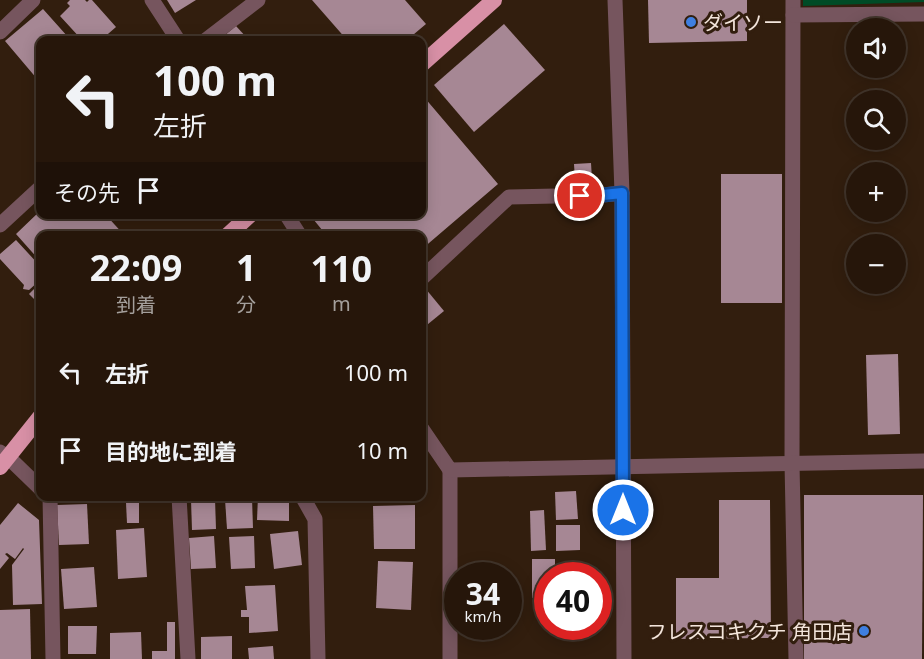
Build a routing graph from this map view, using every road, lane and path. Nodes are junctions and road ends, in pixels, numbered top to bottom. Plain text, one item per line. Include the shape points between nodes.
1 (33, 0) edge
2 (152, 0) edge
3 (258, 0) edge
4 (494, 0) edge
5 (615, 0) edge
6 (793, 8) edge
7 (924, 14) edge
8 (0, 32) edge
9 (175, 36) edge
10 (211, 36) edge
11 (426, 60) edge
12 (36, 192) edge
13 (622, 193) junction
14 (246, 219) edge
15 (0, 225) edge
16 (232, 231) edge
17 (426, 274) edge
18 (36, 422) edge
19 (426, 435) edge
20 (3, 459) edge
21 (924, 461) edge
22 (792, 463) junction
23 (623, 467) junction
24 (450, 470) junction
25 (36, 485) edge
26 (50, 501) edge
27 (180, 501) edge
28 (305, 501) edge
29 (53, 659) edge
30 (188, 659) edge
31 (318, 659) edge
32 (450, 659) edge
33 (624, 659) edge
34 (796, 659) edge

1 - 8 street
2 - 9 street
3 - 10 street
4 - 11 highway
5 - 13 street
6 - 7 street
6 - 22 street
12 - 15 street
13 - 17 street via 509,197
13 - 23 street
14 - 16 highway
18 - 20 highway
19 - 24 street
20 - 25 street
21 - 22 street
22 - 23 street
22 - 34 street
23 - 24 street
23 - 33 street
24 - 32 street
26 - 29 street
27 - 30 street
28 - 31 street via 315,519

